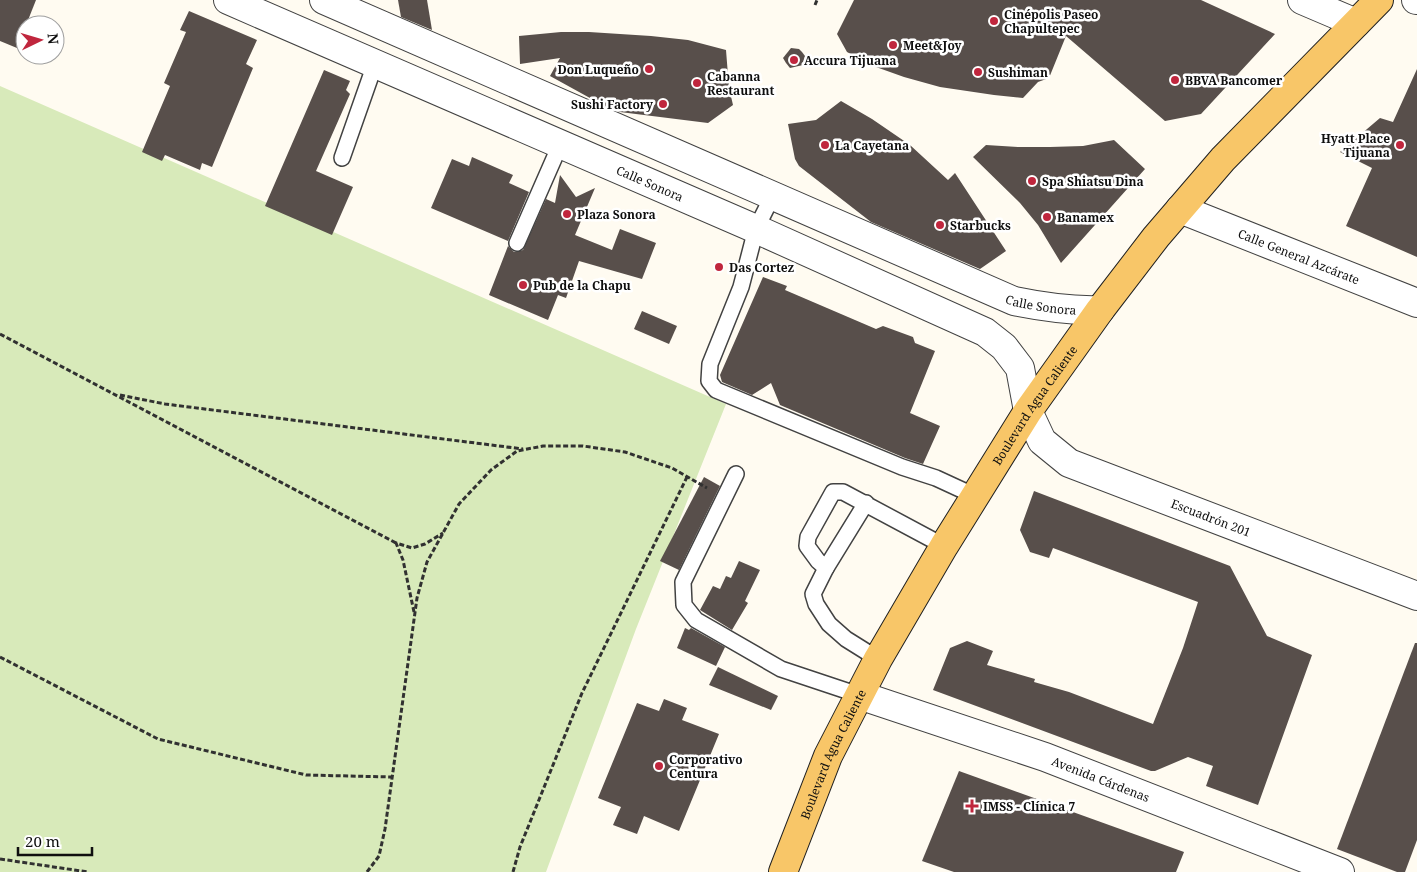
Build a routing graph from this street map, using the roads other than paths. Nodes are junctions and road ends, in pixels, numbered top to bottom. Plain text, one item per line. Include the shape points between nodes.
1 (228, 0) edge
2 (324, 0) edge
3 (1302, 0) edge
4 (1379, 0) edge
5 (272, 9) edge
6 (1356, 23) junction
7 (376, 64) junction
8 (560, 145) junction
9 (342, 158) dead end
10 (773, 195) junction
11 (1180, 209) junction
12 (756, 229) junction
13 (518, 244) dead end
14 (1417, 303) edge
15 (1100, 310) junction
16 (1028, 411) junction
17 (736, 474) dead end
18 (975, 496) junction
19 (866, 503) junction
20 (944, 546) junction
21 (826, 568) junction
22 (1417, 596) edge
23 (878, 658) junction
24 (859, 695) junction
25 (783, 872) edge
26 (1340, 872) edge

1 - 5 street, Calle Sonora
2 - 10 street, Calle Sonora
3 - 6 street
4 - 6 main road, Boulevard Agua Caliente
5 - 7 street, Calle Sonora
6 - 11 main road, Boulevard Agua Caliente via 1223,159
7 - 8 street, Calle Sonora
7 - 9 lane
8 - 12 street, Calle Sonora
8 - 13 lane
10 - 12 lane
10 - 15 street, Calle Sonora via 1014,301 1059,309
11 - 14 street, Calle General Azcárate
11 - 15 main road, Boulevard Agua Caliente
12 - 16 street, Calle Sonora via 985,332 1004,347 1020,368
12 - 18 lane via 740,287 710,364 709,382 716,390
15 - 16 main road, Boulevard Agua Caliente
16 - 18 main road, Boulevard Agua Caliente
16 - 22 street, Escuadrón 201 via 1042,441 1069,463
17 - 24 lane via 683,582 684,605 696,620 781,669
18 - 20 main road, Boulevard Agua Caliente
19 - 20 lane
19 - 21 lane
19 - 21 lane via 843,492 833,492 808,537 807,546
20 - 23 main road, Boulevard Agua Caliente
21 - 23 lane via 814,594 816,604 829,624
23 - 24 main road, Boulevard Agua Caliente
24 - 25 main road, Boulevard Agua Caliente via 828,756
24 - 26 street, Avenida Cárdenas via 1044,757

